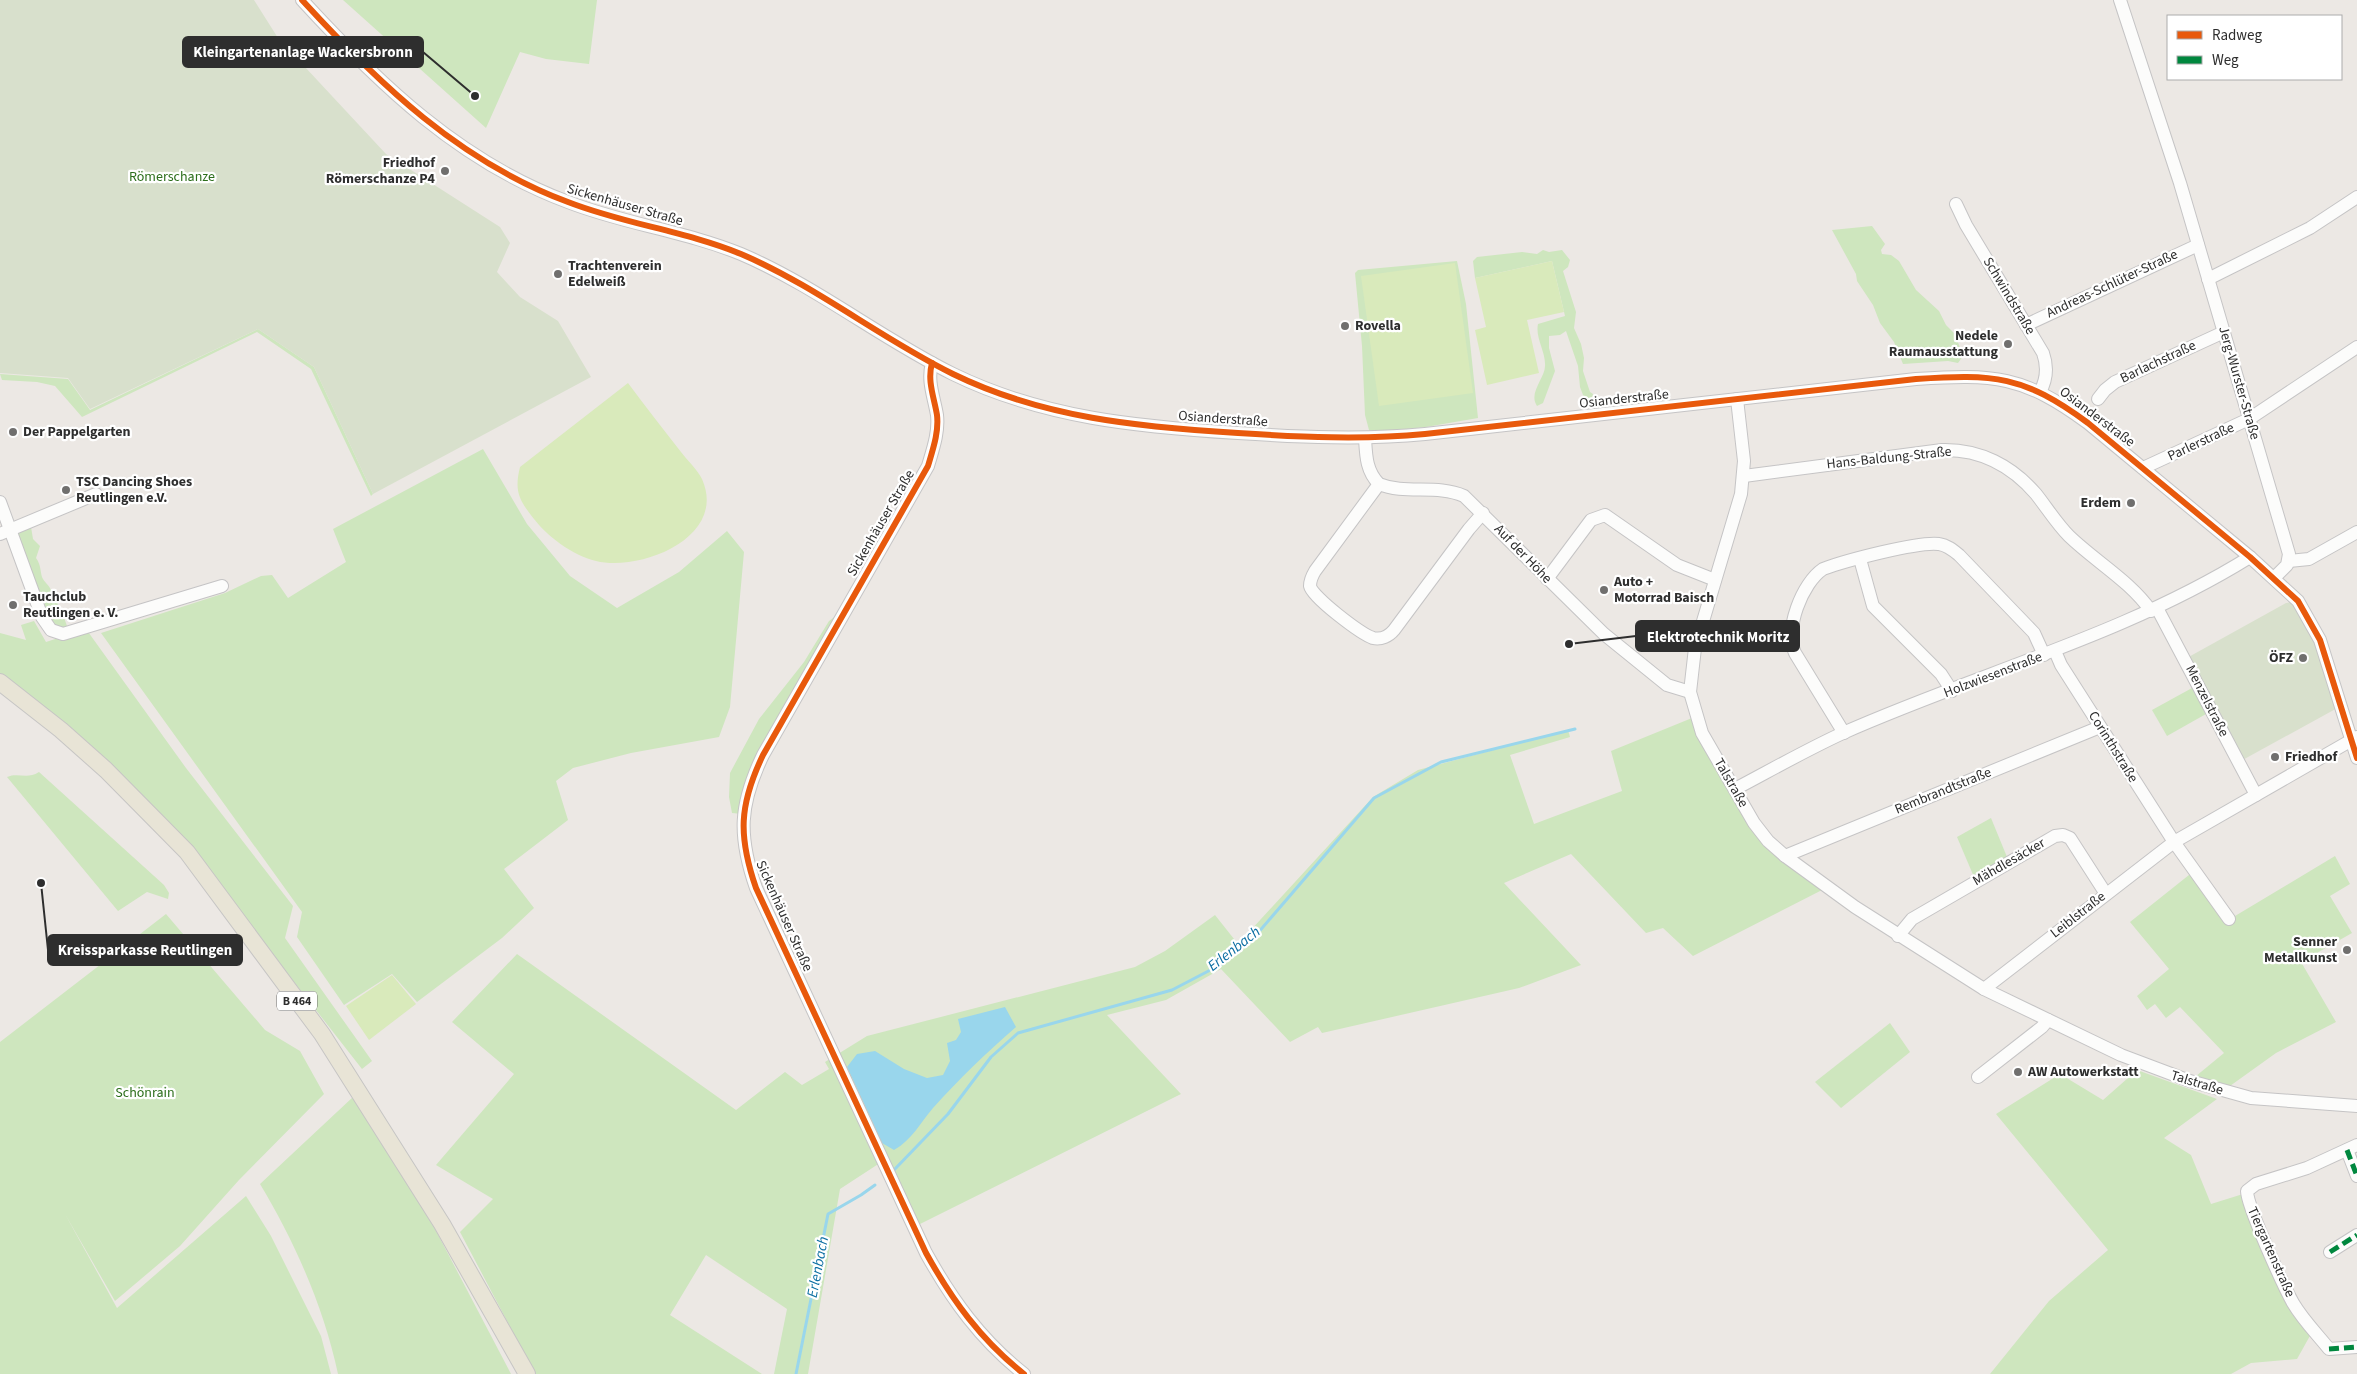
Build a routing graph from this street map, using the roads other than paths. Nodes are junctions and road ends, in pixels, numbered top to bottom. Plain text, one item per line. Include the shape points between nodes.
1 (302, 0) edge
2 (2120, 0) edge
3 (2357, 197) edge
4 (1956, 204) dead end
5 (2198, 245) junction
6 (2208, 279) junction
7 (2026, 325) junction
8 (2224, 332) junction
9 (2357, 347) edge
10 (921, 357) joint
11 (932, 363) junction
12 (2040, 392) junction
13 (1737, 399) junction
14 (2098, 399) dead end
15 (2249, 420) junction
16 (1365, 438) junction
17 (2143, 468) junction
18 (1744, 476) junction
19 (1379, 484) junction
20 (96, 494) dead end
21 (0, 502) edge
22 (1483, 513) junction
23 (4, 532) edge
24 (2357, 532) edge
25 (2250, 558) junction
26 (1860, 559) junction
27 (2289, 561) junction
28 (2274, 578) junction
29 (1547, 579) junction
30 (1715, 580) junction
31 (222, 586) dead end
32 (2154, 609) junction
33 (2050, 653) junction
34 (0, 682) edge
35 (1952, 691) junction
36 (1690, 692) junction
37 (2100, 727) junction
38 (1844, 733) junction
39 (2354, 738) edge
40 (2357, 758) edge
41 (1735, 789) junction
42 (2256, 795) junction
43 (2174, 842) junction
44 (1785, 856) junction
45 (2106, 894) junction
46 (2230, 919) dead end
47 (1898, 936) junction
48 (1984, 989) junction
49 (2048, 1020) junction
50 (1978, 1077) dead end
51 (2357, 1106) edge
52 (2352, 1147) edge
53 (2357, 1176) edge
54 (2357, 1235) edge
55 (2330, 1252) dead end
56 (2357, 1347) edge
57 (527, 1374) edge
58 (1024, 1374) edge

1 - 10 street, Sickenhäuser Straße via 367,68 418,115 494,168 582,208 692,237 741,254 797,282
2 - 5 street, Jerg-Wurster-Straße
3 - 6 street via 2310,228
4 - 7 street, Schwindstraße
5 - 6 street, Jerg-Wurster-Straße
5 - 7 street, Andreas-Schlüter-Straße
6 - 8 street, Jerg-Wurster-Straße
7 - 12 street, Schwindstraße via 2046,361 2046,377
8 - 14 street, Barlachstraße via 2116,382
8 - 15 street, Jerg-Wurster-Straße
9 - 15 street, Parlerstraße
10 - 11 street, Osianderstraße
11 - 16 street, Osianderstraße via 1014,399 1096,420 1218,432
11 - 58 street, Sickenhäuser Straße via 930,380 937,429 928,466 763,755 746,798 742,829 746,860 756,888 926,1253 945,1289 970,1322 999,1354
12 - 13 street, Osianderstraße via 2004,379 1950,377
12 - 17 street, Osianderstraße via 2064,405
13 - 16 street, Osianderstraße
13 - 18 street, Talstraße
15 - 17 street, Parlerstraße
15 - 27 street, Jerg-Wurster-Straße
16 - 19 street via 1367,465
17 - 25 street, Osianderstraße
18 - 30 street, Talstraße via 1737,514
18 - 32 street, Hans-Baldung-Straße via 1942,450 1975,453 1998,462 2024,482 2068,535
19 - 22 street, Auf der Höhe via 1402,489 1433,488 1455,492
19 - 22 street via 1310,580 1317,598 1373,638 1386,637 1394,630
20 - 23 street
21 - 23 street
22 - 29 street, Auf der Höhe
23 - 31 street via 42,617 51,630 63,634
24 - 27 street via 2309,559
25 - 28 street, Osianderstraße
25 - 32 street, Holzwiesenstraße
26 - 33 street, Corinthstraße via 1929,544 1946,546 1959,555
26 - 35 street via 1873,606 1941,674
26 - 38 street, Corinthstraße via 1816,574 1806,589 1791,634 1795,653
27 - 28 street
28 - 39 street, Osianderstraße via 2298,601 2316,632
29 - 30 street via 1591,520 1605,515 1677,565
29 - 36 street, Auf der Höhe via 1604,634 1662,681
30 - 36 street, Talstraße via 1693,660
32 - 33 street, Holzwiesenstraße
32 - 42 street, Menzelstraße
33 - 35 street, Holzwiesenstraße
33 - 37 street, Corinthstraße
34 - 57 main road, B 464 via 98,764 187,852 322,1034 442,1224
35 - 38 street, Holzwiesenstraße
36 - 41 street, Talstraße via 1702,733
37 - 43 street, Corinthstraße
37 - 44 street, Rembrandtstraße
38 - 41 street, Holzwiesenstraße
39 - 40 street, Osianderstraße
39 - 42 street, Leiblstraße
41 - 44 street, Talstraße via 1754,823
42 - 43 street, Leiblstraße
43 - 45 street, Leiblstraße
43 - 46 street
44 - 47 street, Talstraße
45 - 47 street, Mähdlesäcker via 2070,838 2055,836 1912,919
45 - 48 street, Leiblstraße
47 - 48 street, Talstraße
48 - 49 street, Talstraße
49 - 50 street
49 - 51 street, Talstraße via 2158,1070 2242,1096
52 - 53 street, Tiergartenstraße
52 - 56 street, Tiergartenstraße via 2307,1168 2256,1184 2247,1192 2290,1298 2302,1316 2329,1349
54 - 55 street

